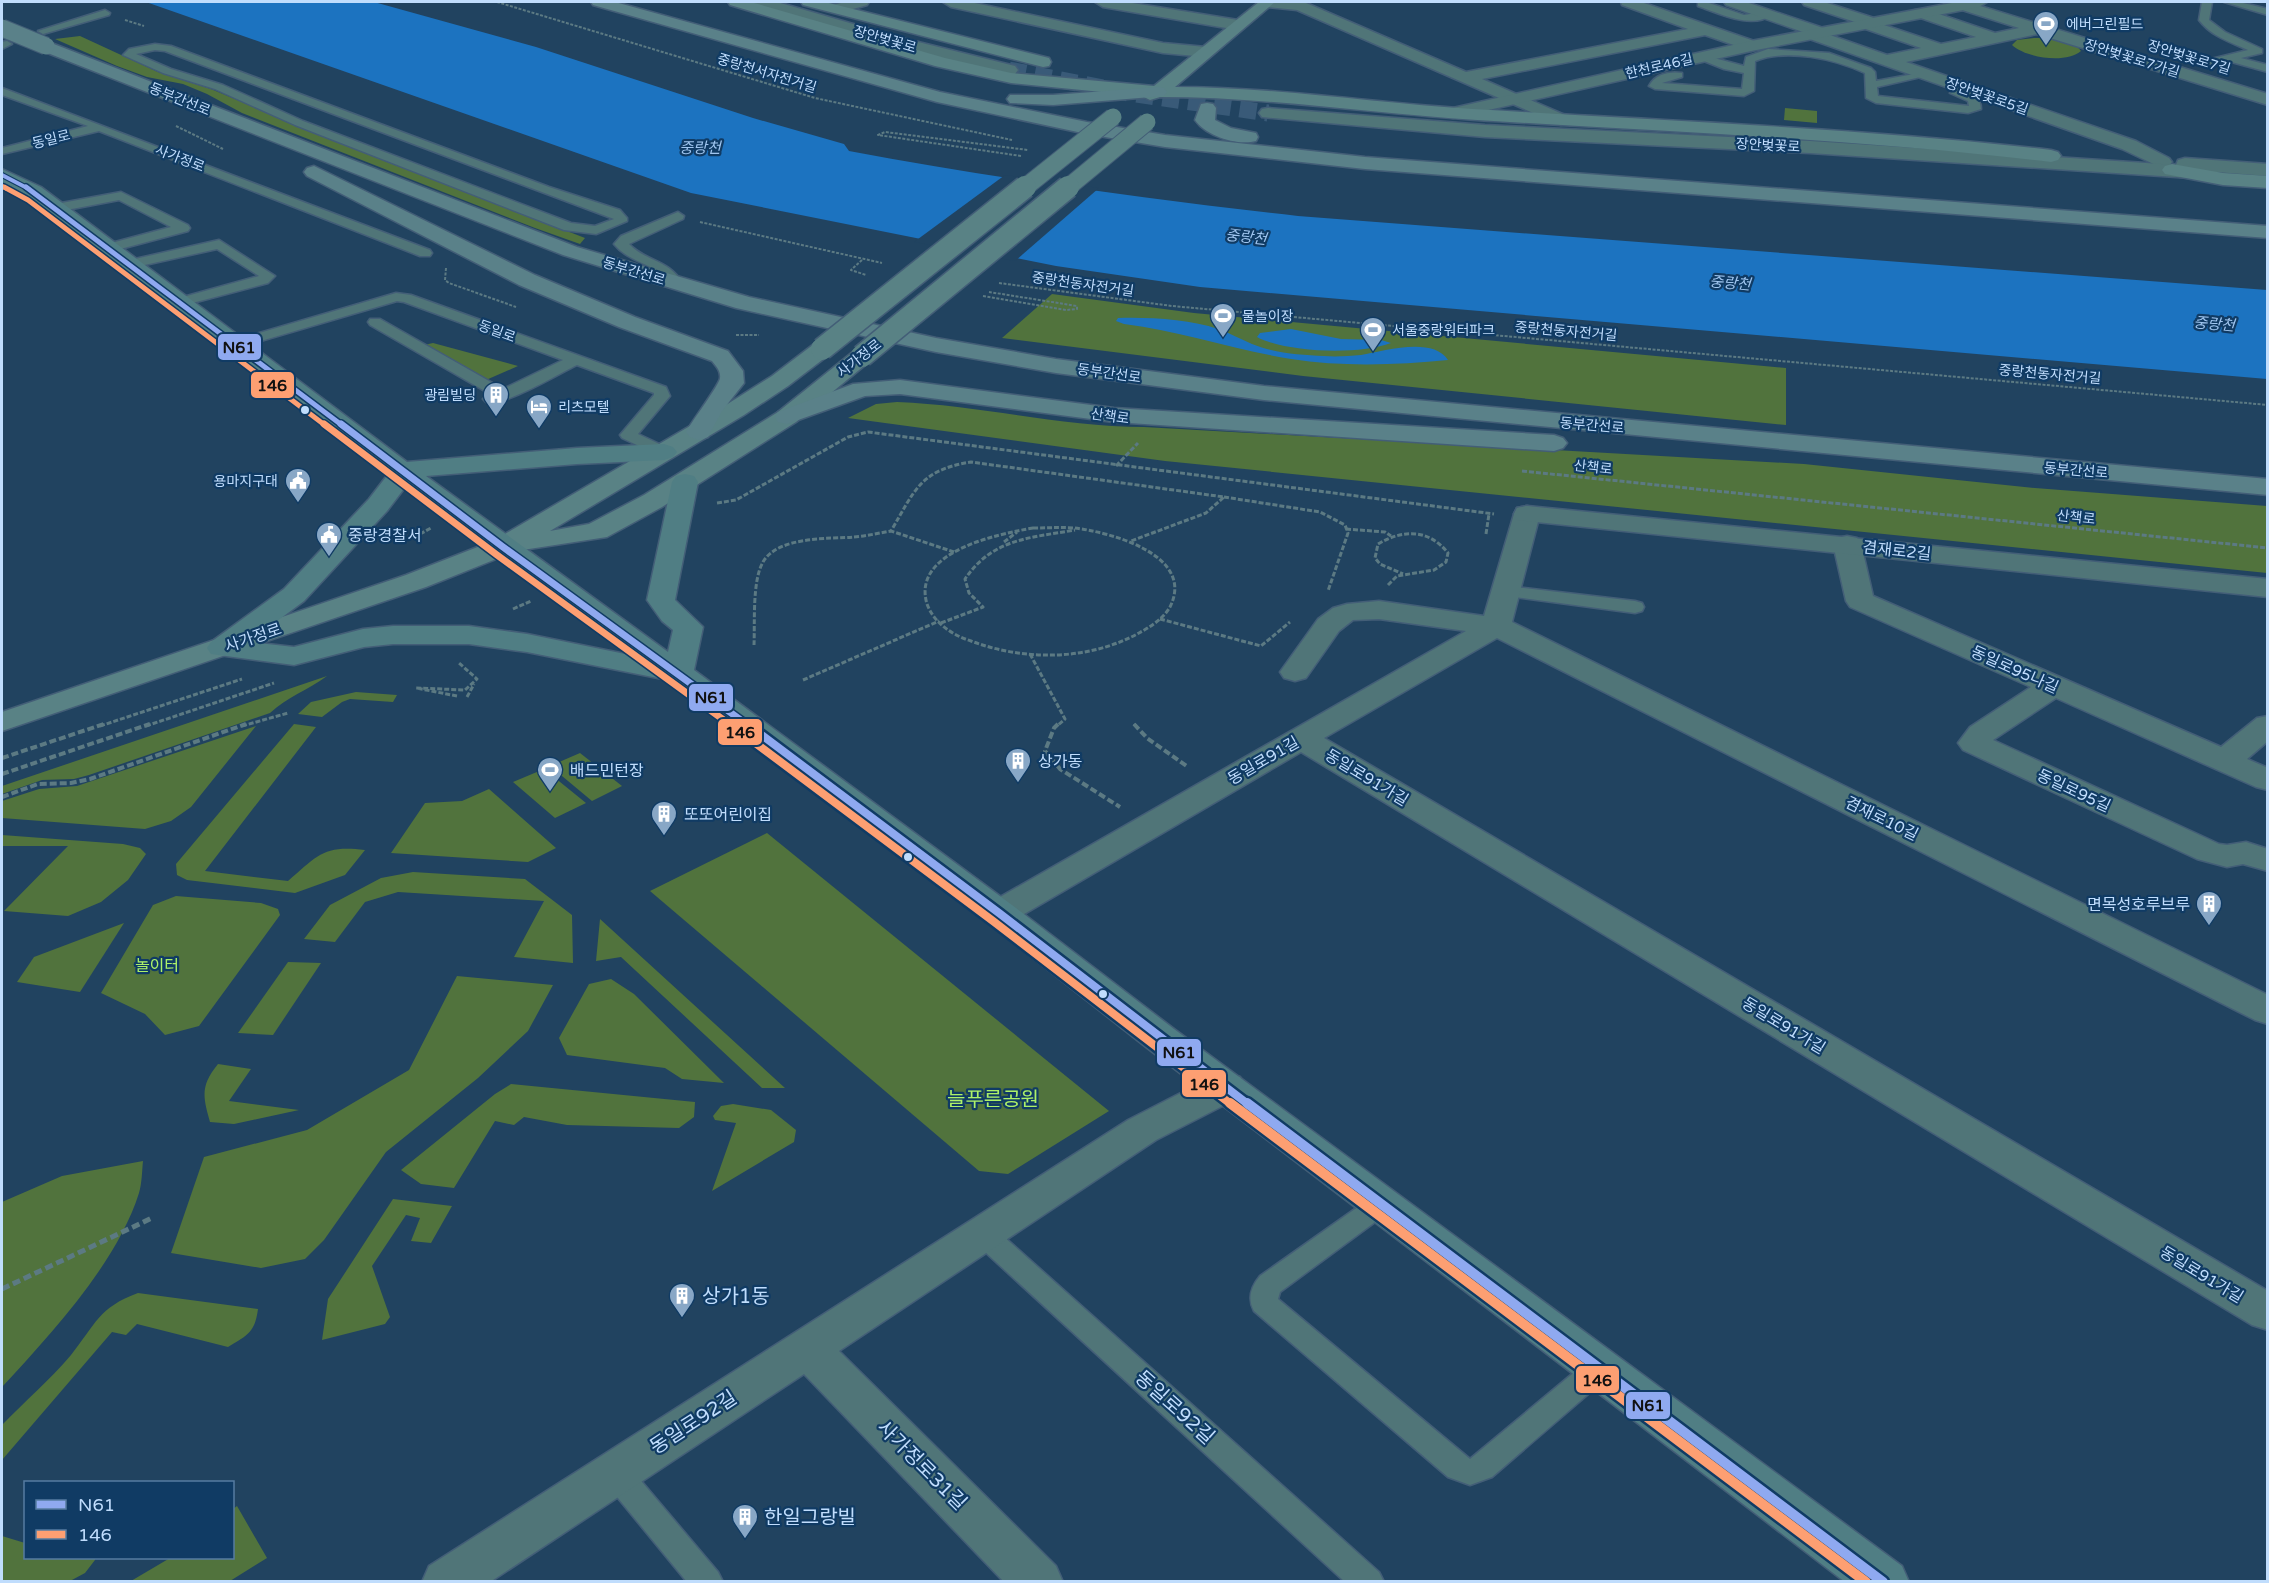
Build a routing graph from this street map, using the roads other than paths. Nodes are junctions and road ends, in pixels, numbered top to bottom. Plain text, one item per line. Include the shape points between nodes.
1 (599, 2) edge
2 (611, 2) edge
3 (736, 2) edge
4 (762, 2) edge
5 (791, 2) edge
6 (809, 2) edge
7 (861, 2) edge
8 (951, 2) edge
9 (1103, 2) edge
10 (1267, 2) edge
11 (1628, 2) edge
12 (1732, 2) edge
13 (1810, 2) edge
14 (1854, 2) edge
15 (2207, 2) edge
16 (2229, 2) edge
17 (1966, 3) edge
18 (1702, 4) dead end
19 (839, 8) junction
20 (2268, 12) edge
21 (105, 13) dead end
22 (1921, 13) junction
23 (1768, 14) junction
24 (1900, 17) junction
25 (1869, 23) junction
26 (1238, 25) junction
27 (2038, 29) junction
28 (1707, 30) junction
29 (1815, 33) junction
30 (1996, 37) junction
31 (3, 39) edge
32 (45, 39) junction
33 (1751, 46) junction
34 (1940, 49) junction
35 (2263, 50) edge
36 (1206, 52) junction
37 (1699, 57) junction
38 (2229, 58) junction
39 (150, 59) dead end
40 (1884, 61) junction
41 (2202, 61) joint
42 (198, 67) dead end
43 (2268, 69) edge
44 (1084, 70) dead end
45 (1749, 70) junction
46 (1014, 71) junction
47 (1921, 74) junction
48 (1678, 75) dead end
49 (1467, 77) junction
50 (220, 78) dead end
51 (2268, 81) edge
52 (1871, 85) junction
53 (251, 86) dead end
54 (2, 91) edge
55 (1158, 92) junction
56 (1956, 93) dead end
57 (1514, 98) junction
58 (2268, 100) edge
59 (195, 105) junction
60 (1248, 109) junction
61 (1453, 114) junction
62 (328, 118) dead end
63 (1561, 120) junction
64 (315, 122) dead end
65 (100, 127) junction
66 (343, 137) junction
67 (2, 151) edge
68 (2051, 159) junction
69 (2167, 166) junction
70 (2268, 170) edge
71 (2, 175) edge
72 (2268, 177) edge
73 (448, 178) junction
74 (2268, 182) edge
75 (503, 186) dead end
76 (489, 191) dead end
77 (56, 208) junction
78 (2039, 215) junction
79 (678, 216) dead end
80 (2268, 232) edge
81 (108, 248) junction
82 (425, 253) dead end
83 (131, 264) junction
84 (676, 284) junction
85 (181, 302) junction
86 (375, 322) dead end
87 (237, 344) junction
88 (576, 359) junction
89 (787, 417) junction
90 (699, 432) junction
91 (664, 452) junction
92 (2033, 466) junction
93 (404, 470) junction
94 (685, 482) junction
95 (2268, 488) edge
96 (1847, 544) junction
97 (503, 547) junction
98 (2268, 588) edge
99 (1506, 591) junction
100 (1635, 607) dead end
101 (1496, 626) junction
102 (222, 648) junction
103 (1295, 672) dead end
104 (678, 673) junction
105 (2053, 686) junction
106 (2, 722) edge
107 (2268, 725) edge
108 (1301, 738) junction
109 (2224, 761) junction
110 (2268, 780) edge
111 (2268, 861) edge
112 (999, 913) junction
113 (2268, 1011) edge
114 (1226, 1087) junction
115 (1381, 1204) junction
116 (982, 1233) junction
117 (2268, 1313) edge
118 (807, 1348) junction
119 (1599, 1368) junction
120 (615, 1472) junction
121 (447, 1581) edge
122 (706, 1581) edge
123 (1038, 1581) edge
124 (1368, 1581) edge
125 (1884, 1581) edge

1 - 78 highway via 938,97 1165,141 1355,162
2 - 55 highway via 669,12 1013,98 1053,100
3 - 46 main road via 891,49
4 - 46 street, 장안벚꽃로 via 892,41
5 - 46 street, 장안벚꽃로
6 - 19 main road
7 - 19 street
8 - 36 street via 1163,48
9 - 26 street
10 - 26 main road
10 - 49 street via 1300,6
11 - 28 street
12 - 23 street, 장안벚꽃로5길
13 - 25 street, 한천로46길
14 - 24 street, 한천로46길
15 - 35 lane via 2207,24
16 - 20 lane
17 - 22 street, 한천로46길
17 - 27 street, 장안벚꽃로7가길
18 - 23 lane via 1743,18
19 - 46 main road via 1055,67 1045,76
21 - 32 lane
22 - 24 street, 한천로46길
22 - 30 street, 한천로46길
23 - 29 street, 장안벚꽃로5길
24 - 25 street, 한천로46길
25 - 29 street, 한천로46길
25 - 34 street, 한천로46길
26 - 36 main road
27 - 30 street
27 - 58 street, 장안벚꽃로7가길
28 - 33 street
28 - 49 street
29 - 33 street, 한천로46길
29 - 40 street, 장안벚꽃로5길
30 - 34 street
31 - 32 highway, 동부간선로, bridge
32 - 59 highway, 동부간선로
33 - 37 street, 한천로46길
34 - 40 street
35 - 38 lane
36 - 55 main road
37 - 45 lane
37 - 57 street, 한천로46길
38 - 41 lane
38 - 43 lane
39 - 42 lane via 146,57 169,54 169,58
40 - 47 street, 장안벚꽃로5길
41 - 51 street, 장안벚꽃로7길
44 - 55 main road
45 - 48 lane via 1748,91 1744,93 1655,86 1662,78
45 - 52 lane via 1750,58 1768,52 1833,56 1869,71
46 - 55 main road
47 - 52 lane
47 - 69 street, 장안벚꽃로5길 via 2129,145
49 - 57 street
50 - 53 lane via 231,86
52 - 56 lane via 1872,98 1880,101 1975,109 1972,99
54 - 65 lane, 사가정로
55 - 60 main road
55 - 60 main road via 1225,92
55 - 89 main road, 사가정로, bridge via 1161,110
55 - 90 main road, 사가정로, bridge via 1128,105 822,349 780,381
57 - 61 street, 한천로46길
57 - 63 street
59 - 84 highway, 동부간선로 via 512,230
59 - 90 highway via 235,134 527,280 720,356 730,367 732,384
60 - 61 main road
60 - 68 main road via 1408,132 1528,140 1982,164
60 - 78 highway via 1204,120 1223,131 1254,138 1766,181
61 - 63 main road
62 - 75 lane
63 - 68 main road via 1942,142
64 - 66 lane
65 - 67 lane, 동일로
65 - 82 lane, 사가정로
66 - 73 lane
66 - 73 lane via 128,54 167,48 621,218 615,225 602,229 577,229
68 - 69 street
69 - 70 street
69 - 72 street
69 - 74 main road via 2223,178
71 - 77 main road via 34,191
73 - 76 lane
77 - 81 main road
77 - 81 lane via 121,196 183,228
78 - 80 highway
79 - 84 lane via 621,244 640,259 667,270
81 - 83 main road
83 - 85 main road
83 - 85 lane via 219,244 268,276
84 - 92 highway, 동부간선로 via 925,342 1145,378 1351,402
85 - 87 main road
86 - 88 lane via 496,397
87 - 88 lane, 동일로 via 401,297
87 - 93 main road
88 - 91 lane, 동일로 via 663,392 628,435
89 - 92 highway via 862,389 900,387 1035,406 1200,422 1881,462
89 - 94 main road, 사가정로
90 - 91 main road, 사가정로
91 - 93 main road
91 - 97 main road, 사가정로
92 - 95 highway, 동부간선로
93 - 97 main road
93 - 102 main road via 378,505 294,595
94 - 97 main road, 사가정로 via 597,531
94 - 104 main road via 661,600 688,627
96 - 98 street, 겸재로2길
96 - 99 street, 겸재로2길 via 1527,514
96 - 105 street, 동일로95나길 via 1860,601
97 - 102 main road, 사가정로
97 - 104 main road
99 - 100 lane
99 - 101 street
101 - 103 street, 겸재로10길 via 1357,610 1343,614 1329,625
101 - 108 street, 동일로91길
101 - 113 street, 겸재로10길
102 - 104 main road via 294,656 363,638 469,635
102 - 106 main road, 사가정로
104 - 112 main road
105 - 109 street, 동일로95나길
105 - 111 street, 동일로95길 via 1981,734 1974,743 2209,852 2227,856 2246,853
107 - 109 street
108 - 112 street, 동일로91길
108 - 117 street, 동일로91가길
109 - 110 street, 동일로95나길
112 - 114 main road
114 - 115 main road
114 - 116 street, 동일로92길 via 1142,1130
115 - 119 main road
115 - 119 lane via 1270,1284 1264,1290 1264,1303 1459,1468 1470,1472 1481,1468
116 - 118 street, 동일로92길
116 - 124 lane, 동일로92길
118 - 120 street, 동일로92길
118 - 123 street, 사가정로31길
119 - 125 main road
120 - 121 street, 동일로92길
120 - 122 lane

